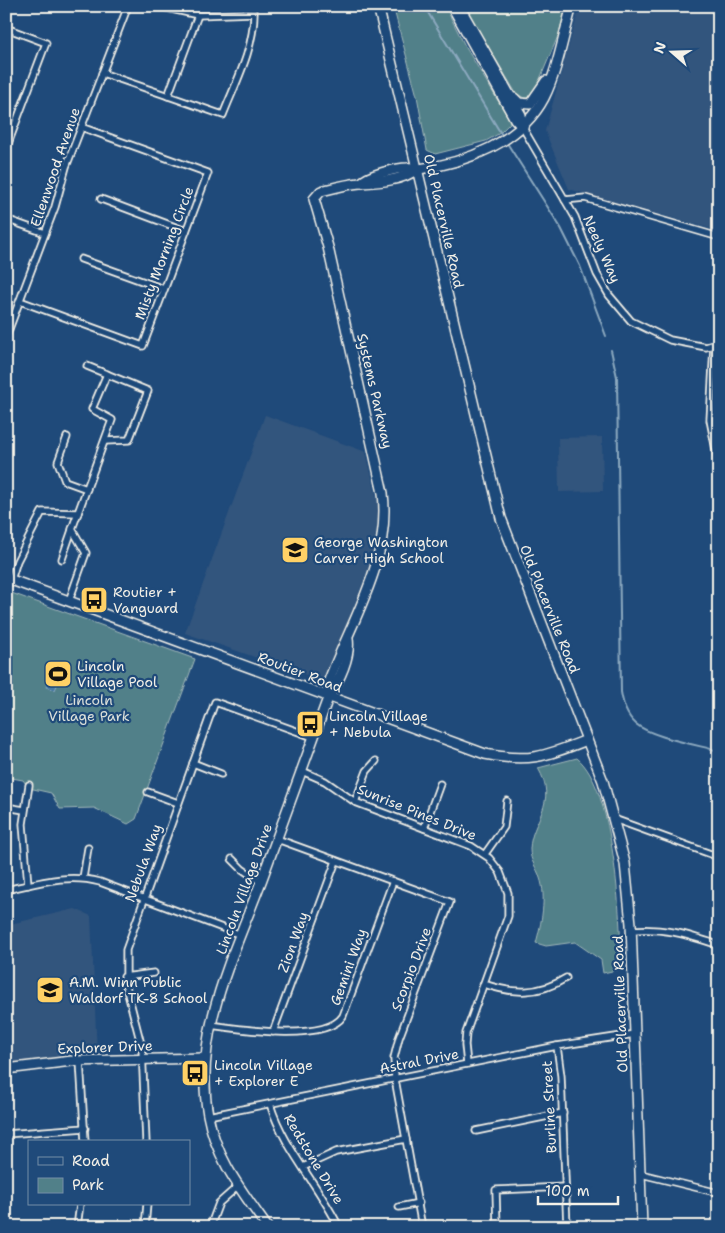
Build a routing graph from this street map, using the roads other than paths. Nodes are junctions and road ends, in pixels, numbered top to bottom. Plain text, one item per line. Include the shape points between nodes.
1 (128, 6) edge
2 (158, 6) edge
3 (378, 6) edge
4 (452, 6) edge
5 (459, 6) edge
6 (572, 6) edge
7 (198, 15) junction
8 (6, 28) edge
9 (558, 54) junction
10 (102, 73) junction
11 (498, 75) junction
12 (168, 96) junction
13 (82, 127) junction
14 (523, 128) junction
15 (6, 149) edge
16 (417, 169) junction
17 (101, 200) dead end
18 (565, 200) junction
19 (6, 219) edge
20 (186, 230) junction
21 (45, 233) junction
22 (719, 236) edge
23 (81, 259) dead end
24 (164, 289) junction
25 (20, 301) junction
26 (6, 337) edge
27 (716, 344) edge
28 (87, 366) dead end
29 (107, 374) junction
30 (67, 437) dead end
31 (105, 441) junction
32 (719, 465) edge
33 (87, 489) junction
34 (78, 513) junction
35 (72, 530) junction
36 (62, 559) dead end
37 (9, 579) edge
38 (69, 601) junction
39 (328, 698) junction
40 (314, 738) junction
41 (587, 740) junction
42 (376, 761) dead end
43 (193, 763) junction
44 (302, 772) junction
45 (221, 774) dead end
46 (440, 784) dead end
47 (29, 785) dead end
48 (148, 792) dead end
49 (507, 801) dead end
50 (355, 802) junction
51 (178, 803) junction
52 (6, 807) edge
53 (24, 810) junction
54 (614, 819) junction
55 (424, 828) junction
56 (277, 839) junction
57 (88, 848) dead end
58 (485, 854) junction
59 (719, 856) edge
60 (232, 859) dead end
61 (336, 860) junction
62 (83, 878) junction
63 (393, 881) junction
64 (261, 882) junction
65 (28, 885) junction
66 (6, 890) edge
67 (143, 898) junction
68 (632, 930) junction
69 (241, 935) junction
70 (719, 945) edge
71 (154, 973) dead end
72 (124, 977) junction
73 (566, 978) dead end
74 (484, 984) junction
75 (210, 1025) junction
76 (273, 1032) junction
77 (635, 1034) junction
78 (556, 1046) junction
79 (205, 1058) junction
80 (143, 1060) junction
81 (80, 1061) junction
82 (467, 1064) junction
83 (6, 1070) edge
84 (395, 1079) junction
85 (270, 1104) junction
86 (563, 1113) junction
87 (208, 1116) junction
88 (85, 1128) junction
89 (476, 1131) dead end
90 (6, 1134) edge
91 (406, 1139) junction
92 (85, 1140) edge
93 (146, 1140) edge
94 (303, 1167) junction
95 (641, 1174) junction
96 (237, 1187) junction
97 (565, 1187) junction
98 (719, 1194) edge
99 (419, 1203) junction
100 (80, 1206) edge
101 (147, 1206) edge
102 (399, 1207) dead end
103 (77, 1227) edge
104 (145, 1227) edge
105 (210, 1227) edge
106 (267, 1227) edge
107 (339, 1227) edge
108 (422, 1227) edge
109 (497, 1227) edge
110 (567, 1227) edge
111 (642, 1227) edge

1 - 10 street, Ellenwood Avenue
2 - 7 street
3 - 16 street, Old Placerville Road
4 - 14 street
5 - 11 street
6 - 9 street
7 - 12 street
7 - 12 street via 254,13 249,50 223,115
8 - 15 street via 46,43
9 - 11 street via 544,86 530,104 524,105 516,100
9 - 14 street via 546,94
10 - 12 street
10 - 13 street, Ellenwood Avenue
11 - 14 street via 521,115
13 - 20 street, Misty Morning Circle via 208,173
13 - 21 street, Ellenwood Avenue
14 - 16 street, Systems Parkway via 467,157
14 - 18 street, Neely Way
16 - 39 street, Systems Parkway via 411,174 368,184 320,191 314,199 349,338 385,514 381,552 328,683
16 - 41 street, Old Placerville Road via 501,518
17 - 20 street
18 - 22 street via 585,198
18 - 27 street, Neely Way via 587,244 597,274 630,321 670,340 706,347
19 - 21 street
20 - 24 street, Misty Morning Circle
21 - 25 street, Ellenwood Avenue
23 - 24 street
24 - 25 street, Misty Morning Circle via 143,346
25 - 26 street, Ellenwood Avenue
27 - 32 street via 710,420
28 - 29 street
29 - 31 street via 92,409 112,420
29 - 31 street via 148,391 129,440
30 - 33 street via 58,462 65,482
31 - 33 street
33 - 34 street
34 - 35 street
34 - 37 street via 42,512
35 - 36 street
35 - 38 street via 86,553
37 - 38 street, Routier Road
38 - 39 street, Routier Road
39 - 40 street, Lincoln Village Drive
39 - 41 street, Routier Road via 500,757 540,758
40 - 43 street, Nebula Way via 215,702
40 - 44 street, Lincoln Village Drive
41 - 54 street, Old Placerville Road
42 - 50 street via 367,771
43 - 45 street
43 - 51 street, Nebula Way
44 - 50 street, Sunrise Pines Drive via 326,781
44 - 56 street, Lincoln Village Drive
46 - 55 street
47 - 53 street
48 - 51 street
49 - 58 street via 504,827
50 - 55 street, Sunrise Pines Drive
51 - 67 street, Nebula Way
52 - 53 street
53 - 65 street
54 - 59 street
54 - 68 street, Old Placerville Road via 625,863
55 - 58 street, Sunrise Pines Drive
56 - 61 street, Scorpio Drive
56 - 64 street, Lincoln Village Drive
57 - 62 street
58 - 74 street, Sunrise Pines Drive via 502,877 509,905 505,927
60 - 64 street
61 - 63 street, Scorpio Drive
61 - 76 street, Zion Way
62 - 65 street
62 - 67 street
63 - 76 street, Gemini Way via 340,1020 312,1030
63 - 84 street, Scorpio Drive via 450,902 399,1038 394,1058
64 - 69 street, Lincoln Village Drive
65 - 66 street
67 - 69 street
67 - 72 street, Nebula Way via 127,943
68 - 70 street via 670,930
68 - 77 street, Old Placerville Road
69 - 75 street, Lincoln Village Drive
71 - 72 street
72 - 80 street, Nebula Way via 139,1031
73 - 74 street via 548,987 520,992 503,991
74 - 82 street, Sunrise Pines Drive via 466,1032
75 - 76 street, Gemini Way
75 - 79 street, Lincoln Village Drive
77 - 78 street, Astral Drive
77 - 95 street, Old Placerville Road
78 - 82 street, Astral Drive
78 - 86 street, Burline Street
79 - 80 street, Explorer Drive
79 - 87 street, Lincoln Village Drive
80 - 81 street, Explorer Drive
80 - 93 street, Nebula Way
81 - 83 street, Explorer Drive
81 - 88 street
82 - 84 street, Astral Drive
84 - 85 street, Astral Drive
84 - 91 street, Scorpio Drive
85 - 87 street, Astral Drive
85 - 94 street, Redstone Drive via 283,1136
86 - 89 street
86 - 97 street, Burline Street
87 - 96 street, Lincoln Village Drive via 220,1156
88 - 90 street
88 - 92 street
91 - 94 street via 336,1152
91 - 99 street, Scorpio Drive
94 - 107 street, Redstone Drive
95 - 98 street
95 - 111 street, Old Placerville Road
96 - 105 street via 219,1203
96 - 106 street, Lincoln Village Drive
97 - 109 street via 496,1190
97 - 110 street, Burline Street
99 - 102 street
99 - 108 street, Scorpio Drive
100 - 103 street
101 - 104 street

